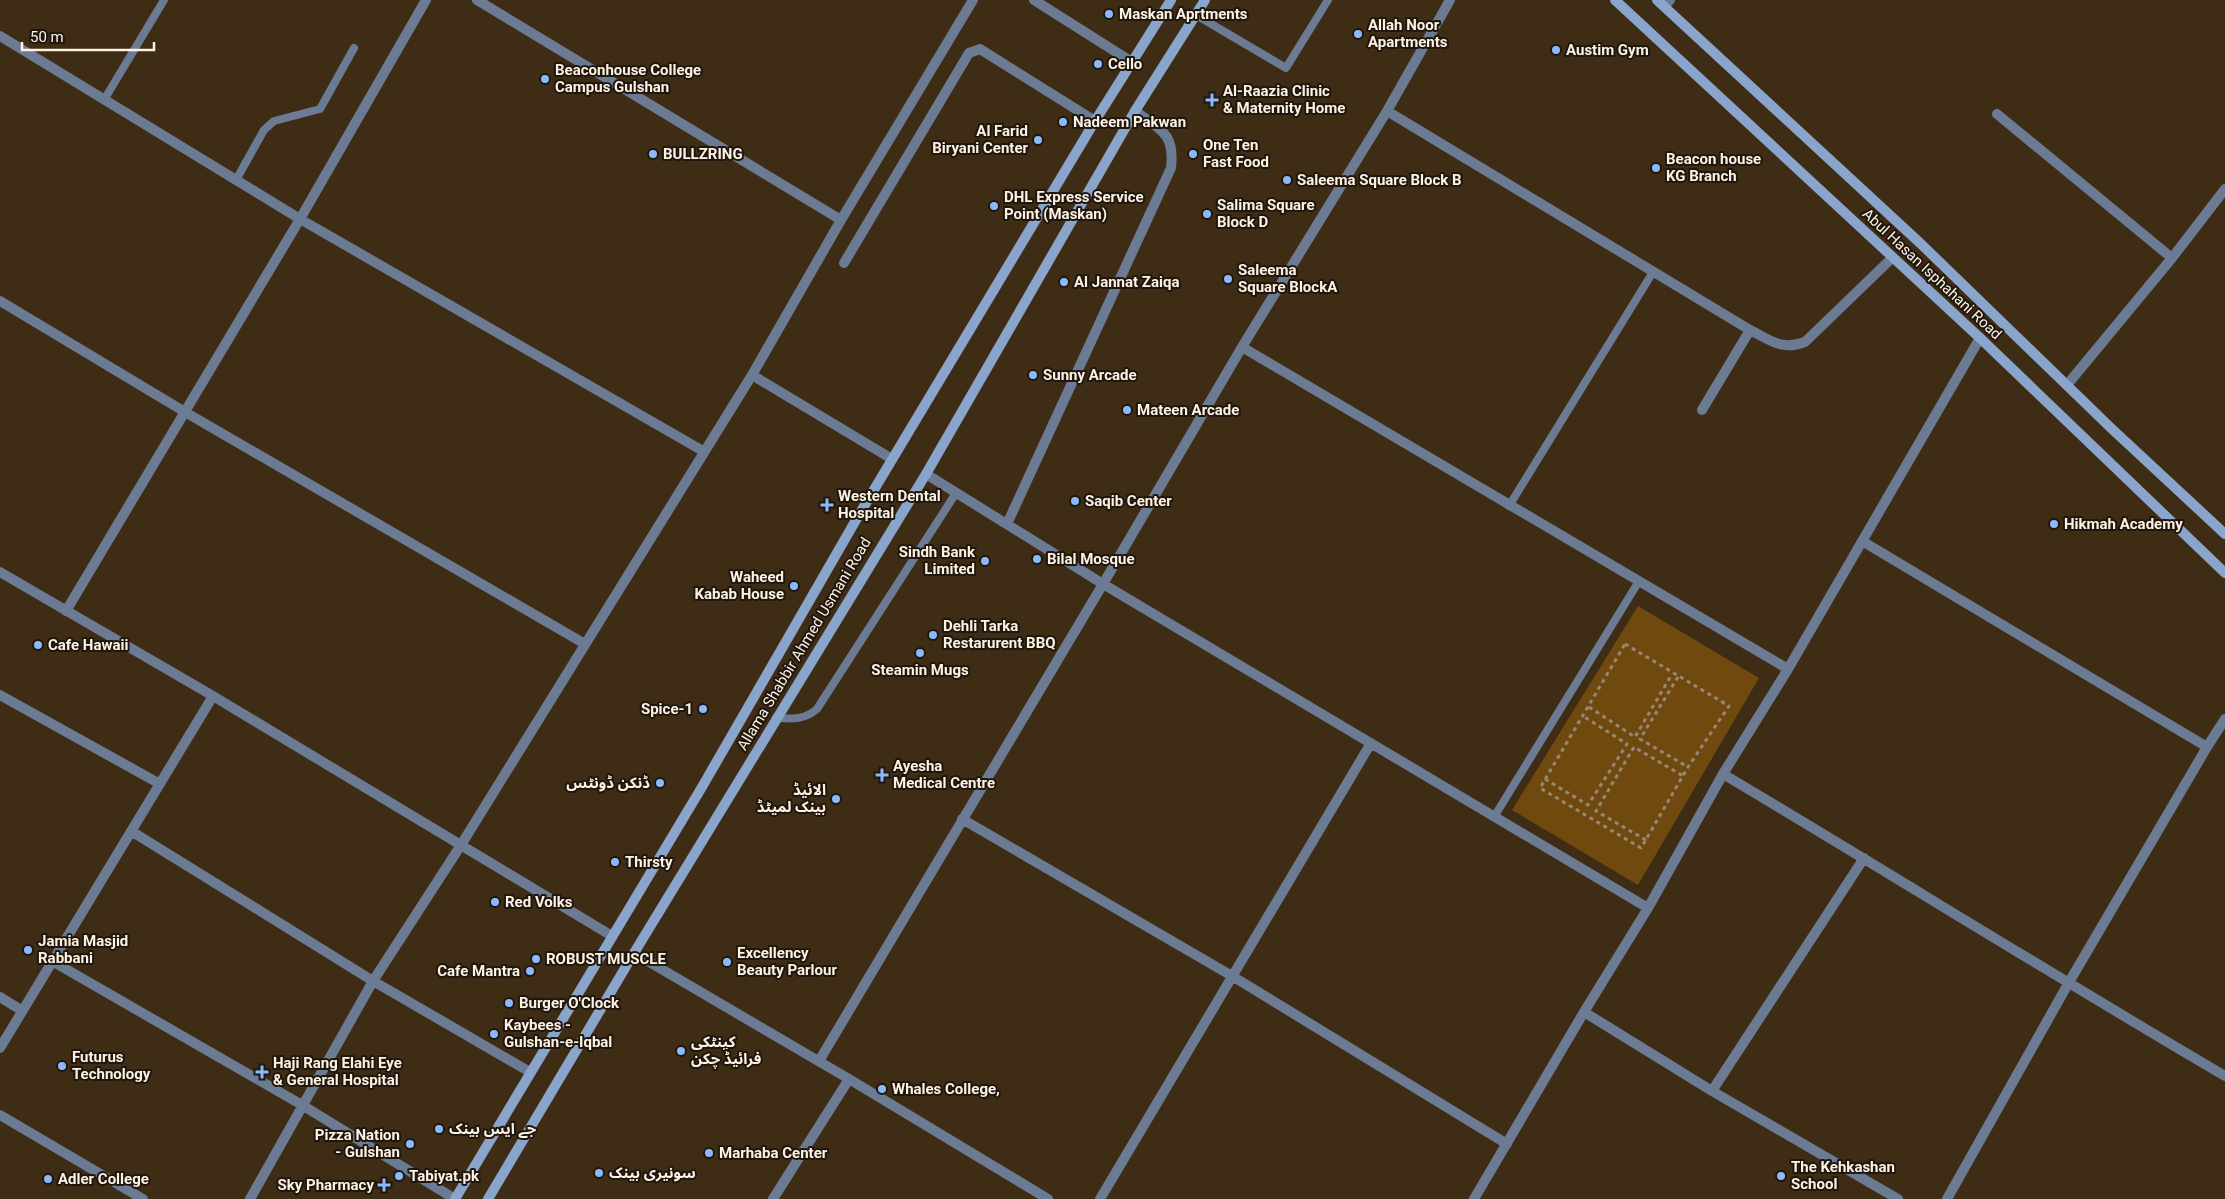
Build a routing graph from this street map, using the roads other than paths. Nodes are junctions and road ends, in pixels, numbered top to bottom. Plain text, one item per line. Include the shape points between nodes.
1 (164, 0) edge
2 (426, 0) edge
3 (477, 0) edge
4 (972, 0) edge
5 (1034, 0) edge
6 (1171, 0) edge
7 (1205, 0) edge
8 (1328, 0) edge
9 (1450, 0) edge
10 (1615, 0) edge
11 (1664, 2) edge
12 (1196, 15) junction
13 (0, 36) edge
14 (354, 48) dead end
15 (1132, 62) junction
16 (104, 100) junction
17 (1136, 111) junction
18 (1387, 111) junction
19 (1997, 114) dead end
20 (1095, 121) junction
21 (236, 180) junction
22 (2225, 189) edge
23 (300, 219) junction
24 (841, 220) junction
25 (1892, 258) junction
26 (2172, 258) junction
27 (844, 263) dead end
28 (1653, 272) junction
29 (0, 301) edge
30 (1750, 330) junction
31 (1980, 338) junction
32 (1242, 347) junction
33 (752, 376) junction
34 (2067, 385) junction
35 (1702, 410) dead end
36 (185, 412) junction
37 (703, 452) junction
38 (892, 459) junction
39 (926, 474) junction
40 (956, 493) junction
41 (1509, 506) junction
42 (1007, 524) junction
43 (2225, 534) edge
44 (1862, 541) junction
45 (0, 572) edge
46 (2225, 573) edge
47 (1639, 581) junction
48 (1103, 584) junction
49 (66, 611) junction
50 (585, 644) junction
51 (1788, 669) junction
52 (0, 694) edge
53 (213, 696) junction
54 (776, 718) junction
55 (2225, 719) edge
56 (1371, 743) junction
57 (2207, 746) junction
58 (1723, 774) junction
59 (160, 784) junction
60 (1494, 817) junction
61 (962, 819) junction
62 (132, 831) junction
63 (461, 844) junction
64 (1864, 858) junction
65 (1648, 908) junction
66 (612, 936) junction
67 (634, 953) junction
68 (52, 961) junction
69 (1232, 976) junction
70 (374, 981) junction
71 (2068, 984) junction
72 (0, 997) edge
73 (21, 1010) junction
74 (1584, 1012) junction
75 (0, 1048) edge
76 (819, 1061) junction
77 (530, 1072) junction
78 (2225, 1076) edge
79 (849, 1079) junction
80 (1712, 1090) junction
81 (302, 1106) junction
82 (0, 1115) edge
83 (1507, 1144) junction
84 (143, 1199) edge
85 (250, 1199) edge
86 (455, 1199) edge
87 (488, 1199) edge
88 (773, 1199) edge
89 (1048, 1199) edge
90 (1100, 1199) edge
91 (1474, 1199) edge
92 (1898, 1199) edge
93 (1947, 1199) edge

1 - 16 lane
2 - 23 street
3 - 24 street
4 - 24 street
5 - 15 street
6 - 15 main road, Allama Shabbir Ahmed Usmani Road
7 - 12 main road, Allama Shabbir Ahmed Usmani Road
8 - 12 lane via 1286,68
9 - 18 street
10 - 25 main road, Abul Hasan Isphahani Road
11 - 34 main road, Abul Hasan Isphahani Road
12 - 17 main road, Allama Shabbir Ahmed Usmani Road
13 - 16 street
14 - 21 lane via 320,109 274,121 264,130
15 - 20 main road, Allama Shabbir Ahmed Usmani Road
16 - 21 street
17 - 39 main road, Allama Shabbir Ahmed Usmani Road
17 - 42 street via 1166,134 1173,151 1171,168
18 - 28 street
18 - 32 street
19 - 26 street
20 - 27 street via 980,49 969,53
20 - 38 main road, Allama Shabbir Ahmed Usmani Road
21 - 23 street
22 - 26 street
23 - 36 street
23 - 37 street
24 - 33 street
25 - 30 street via 1805,342 1782,346
25 - 31 main road, Abul Hasan Isphahani Road
26 - 34 street
28 - 30 street
28 - 41 lane
29 - 36 street
30 - 35 street
31 - 44 street
31 - 46 main road, Abul Hasan Isphahani Road
32 - 41 street
32 - 48 street
33 - 37 street
33 - 38 street
34 - 43 main road, Abul Hasan Isphahani Road
36 - 49 street
36 - 50 street
37 - 50 street
38 - 66 main road, Allama Shabbir Ahmed Usmani Road
39 - 40 street
39 - 54 main road, Allama Shabbir Ahmed Usmani Road
40 - 42 street
40 - 54 lane via 817,709 798,720
41 - 47 street
42 - 48 street
44 - 51 street
44 - 57 street
45 - 49 street
47 - 51 street
47 - 60 lane
48 - 56 street
48 - 61 street
49 - 53 street
50 - 63 street
51 - 58 street
52 - 59 street
53 - 59 street
53 - 63 street
54 - 67 main road, Allama Shabbir Ahmed Usmani Road
55 - 57 street
56 - 60 street
56 - 69 street
57 - 71 street
58 - 64 street
58 - 65 street
59 - 62 street
60 - 65 street
61 - 69 street
61 - 76 street
62 - 68 street
62 - 70 street
63 - 66 street
63 - 70 street
64 - 71 street
64 - 80 street
65 - 74 street
66 - 77 main road, Allama Shabbir Ahmed Usmani Road
67 - 76 street
67 - 87 main road, Allama Shabbir Ahmed Usmani Road
68 - 73 street
68 - 81 street
69 - 83 street
69 - 90 street
70 - 77 street
70 - 81 street
71 - 78 street
71 - 93 street
72 - 73 street
73 - 75 street
74 - 80 street
74 - 83 street
76 - 79 street
77 - 86 main road, Allama Shabbir Ahmed Usmani Road
79 - 88 street
79 - 89 street
80 - 92 street
81 - 85 street
81 - 86 street
82 - 84 street
83 - 91 street

